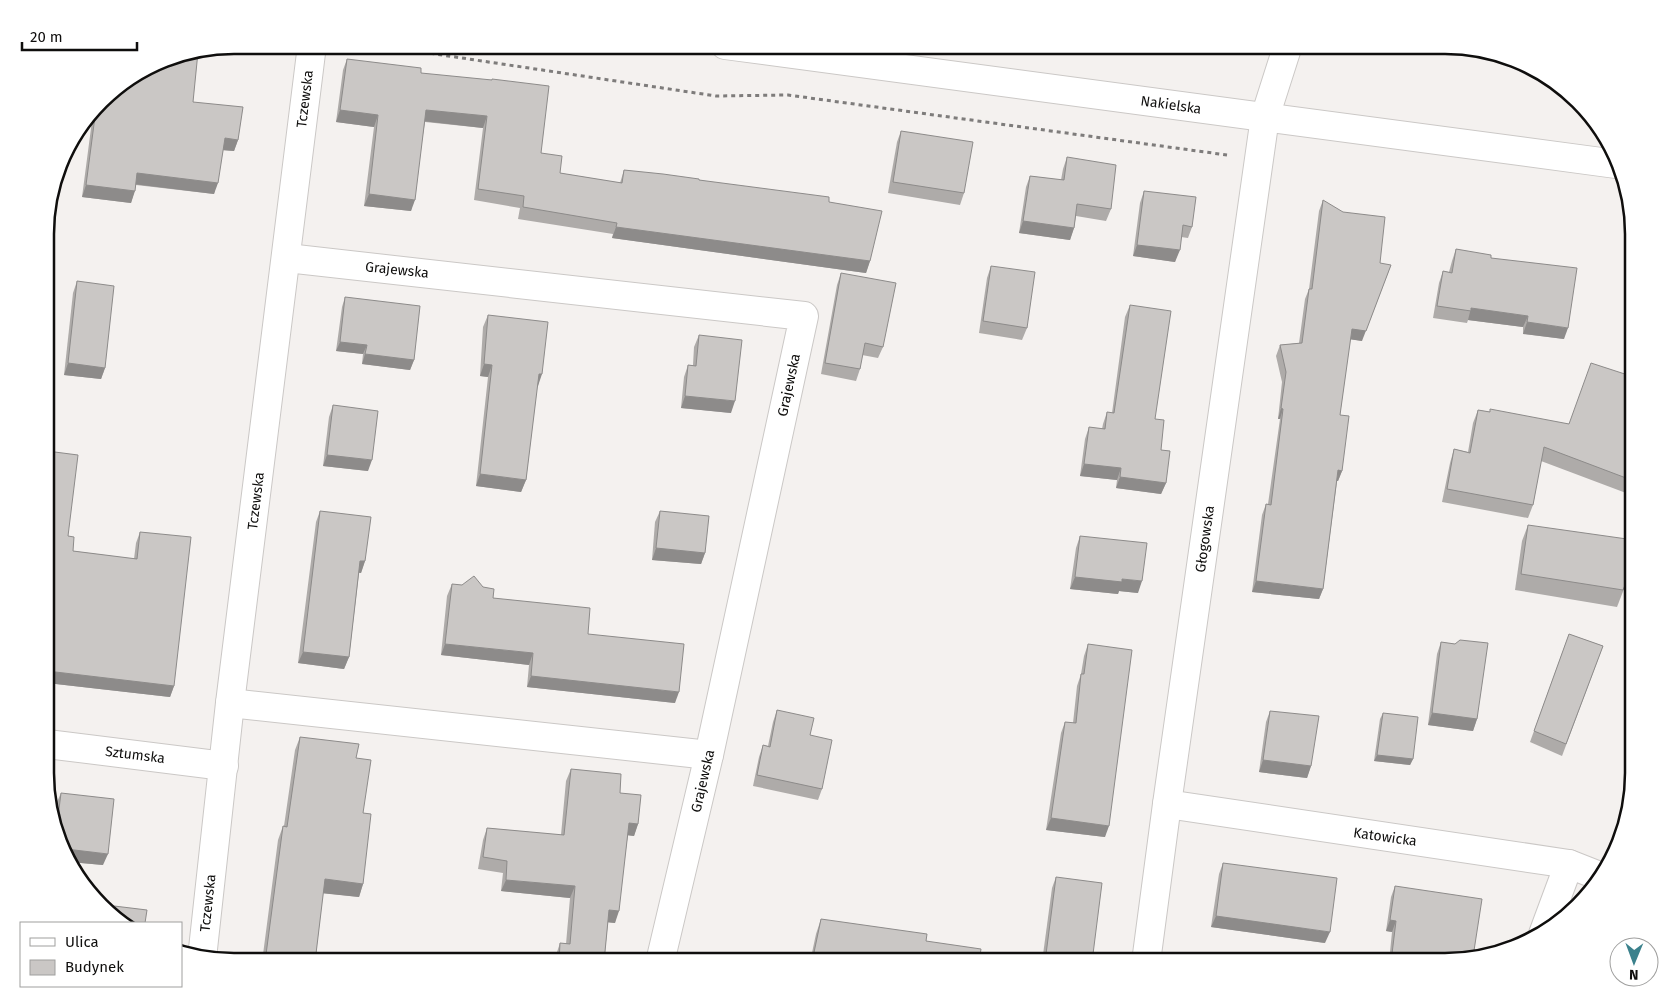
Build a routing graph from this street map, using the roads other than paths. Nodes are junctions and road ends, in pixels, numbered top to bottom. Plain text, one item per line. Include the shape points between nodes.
1 (311, 54) edge
2 (792, 54) edge
3 (1285, 54) edge
4 (1265, 118) junction
5 (1611, 163) edge
6 (287, 258) junction
7 (230, 703) junction
8 (54, 745) edge
9 (709, 755) junction
10 (224, 766) junction
11 (1167, 804) junction
12 (1569, 864) junction
13 (1594, 874) edge
14 (1548, 921) edge
15 (203, 951) edge
16 (662, 953) edge
17 (1147, 953) edge

1 - 6 street, Tczewska
2 - 4 street, Nakielska
3 - 4 street, Głogowska
4 - 5 street, Nakielska
4 - 11 street, Głogowska
6 - 7 street, Tczewska
6 - 9 street, Grajewska via 804,316
7 - 9 street
7 - 10 street, Tczewska
8 - 10 street, Sztumska
9 - 16 street, Grajewska
10 - 15 street, Tczewska
11 - 12 street, Katowicka
11 - 17 street, Głogowska
12 - 13 street, Katowicka
12 - 14 street

